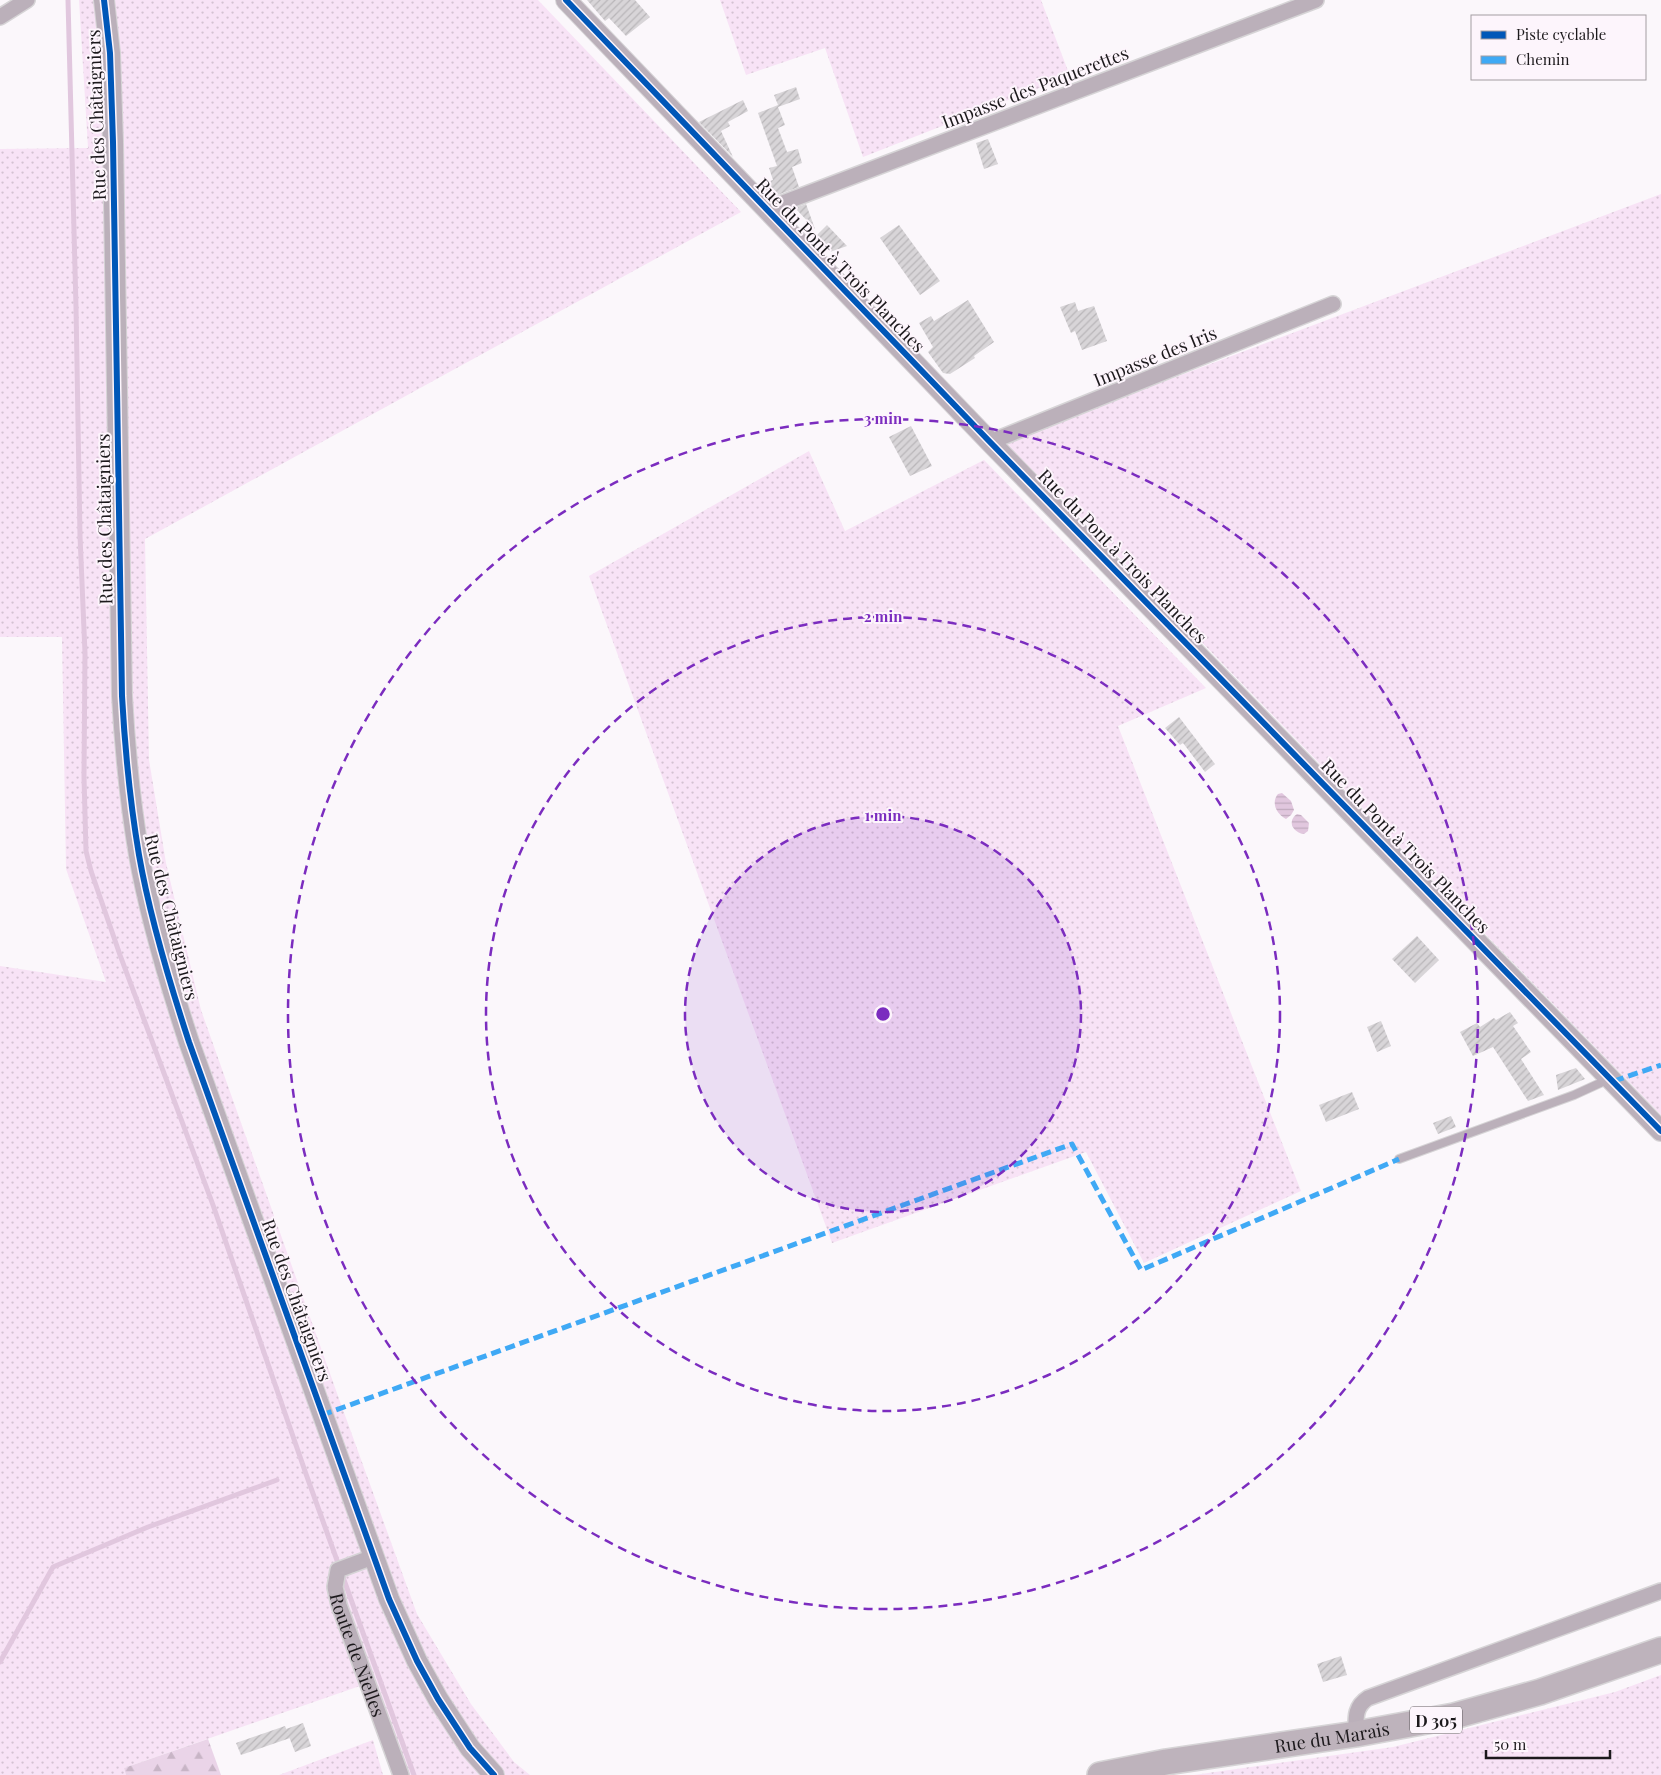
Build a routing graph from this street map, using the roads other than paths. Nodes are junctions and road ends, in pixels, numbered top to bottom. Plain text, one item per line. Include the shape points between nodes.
1 (27, 0) edge
2 (104, 0) edge
3 (566, 0) edge
4 (1316, 0) edge
5 (0, 17) edge
6 (767, 209) junction
7 (1333, 304) dead end
8 (990, 442) junction
9 (1611, 1078) junction
10 (1661, 1131) edge
11 (1399, 1159) dead end
12 (373, 1557) junction
13 (1661, 1591) edge
14 (1661, 1650) edge
15 (1356, 1734) junction
16 (470, 1748) junction
17 (401, 1775) edge
18 (485, 1775) edge
19 (494, 1775) edge
20 (1100, 1775) edge

1 - 5 street
2 - 12 street, Rue des Châtaigniers via 110,53 113,142 122,696 139,855 158,940 190,1042
3 - 6 street, Rue du Pont à Trois Planches
4 - 6 street, Impasse des Paquerettes
6 - 8 street, Rue du Pont à Trois Planches
7 - 8 street, Impasse des Iris
8 - 9 street, Rue du Pont à Trois Planches
9 - 10 street, Rue du Pont à Trois Planches
9 - 11 lane via 1574,1095
12 - 16 street, Rue des Châtaigniers via 417,1661
12 - 17 street, Route de Nielles via 338,1570 336,1593
13 - 15 street via 1368,1698 1357,1710
14 - 15 main road, Rue du Marais / D 305 via 1510,1702
15 - 20 main road, Rue du Marais / D 305
16 - 18 street
16 - 19 street, Rue des Châtaigniers

